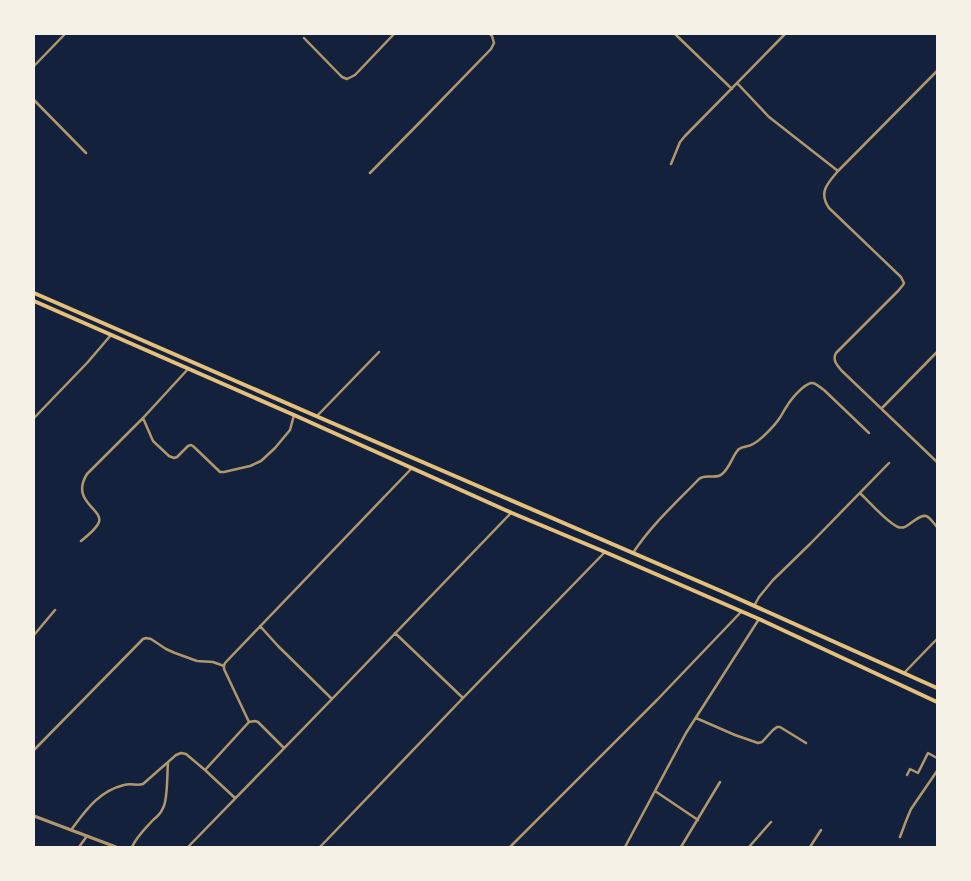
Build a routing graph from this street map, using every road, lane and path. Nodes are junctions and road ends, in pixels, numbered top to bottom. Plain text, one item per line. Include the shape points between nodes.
1 (65, 34) edge
2 (394, 34) edge
3 (490, 34) edge
4 (675, 34) edge
5 (785, 34) edge
6 (304, 38) dead end
7 (34, 66) edge
8 (937, 71) edge
9 (737, 83) junction
10 (732, 89) junction
11 (34, 100) edge
12 (86, 153) dead end
13 (671, 164) dead end
14 (838, 171) junction
15 (370, 173) dead end
16 (34, 293) edge
17 (34, 301) edge
18 (111, 335) junction
19 (380, 352) dead end
20 (937, 352) edge
21 (188, 368) junction
22 (882, 408) junction
23 (294, 415) junction
24 (316, 416) junction
25 (34, 418) edge
26 (143, 418) junction
27 (869, 433) dead end
28 (937, 462) edge
29 (889, 463) dead end
30 (412, 468) junction
31 (860, 493) junction
32 (512, 513) junction
33 (937, 527) edge
34 (81, 541) dead end
35 (605, 552) junction
36 (633, 553) junction
37 (754, 606) junction
38 (55, 610) dead end
39 (741, 612) junction
40 (759, 619) junction
41 (260, 626) junction
42 (395, 633) junction
43 (34, 635) edge
44 (937, 638) edge
45 (224, 666) junction
46 (904, 673) junction
47 (937, 688) edge
48 (463, 698) junction
49 (332, 699) junction
50 (937, 702) edge
51 (696, 718) junction
52 (249, 722) junction
53 (806, 743) dead end
54 (284, 748) junction
55 (34, 750) edge
56 (937, 758) edge
57 (168, 761) junction
58 (205, 770) junction
59 (937, 771) edge
60 (907, 775) dead end
61 (720, 782) dead end
62 (655, 790) junction
63 (235, 798) junction
64 (34, 816) edge
65 (698, 820) junction
66 (771, 822) dead end
67 (71, 830) junction
68 (821, 830) dead end
69 (87, 836) junction
70 (900, 838) dead end
71 (79, 847) edge
72 (116, 847) edge
73 (132, 847) edge
74 (188, 847) edge
75 (320, 847) edge
76 (510, 847) edge
77 (625, 847) edge
78 (681, 847) edge
79 (748, 847) edge
80 (810, 847) edge

1 - 7 street
2 - 6 street via 355,75 347,79 342,77
3 - 15 street via 494,43 491,49
4 - 10 street
5 - 9 street
8 - 14 street
9 - 10 street
9 - 14 street via 769,118
10 - 13 street via 680,142
11 - 12 street
14 - 22 street via 825,189 826,204 901,277 904,283 834,357 842,371
16 - 24 highway
17 - 18 highway
18 - 21 highway
18 - 25 street
19 - 24 street
20 - 22 street
21 - 23 highway
21 - 26 street
22 - 28 street
23 - 26 street via 290,430 261,460 250,466 224,472 220,472 194,446 188,446 177,457 169,456 153,441
23 - 30 highway
24 - 36 highway
26 - 34 street via 83,481 84,498 97,513 99,523
27 - 36 street via 824,390 810,383 798,391 779,419 759,440 738,450 721,475 699,479 653,527
29 - 31 street
30 - 32 highway
30 - 41 street
31 - 33 street via 898,527 903,528 925,516
31 - 37 street via 773,580
32 - 35 highway
32 - 42 street
35 - 39 highway
35 - 48 street
36 - 37 highway
37 - 46 highway
38 - 43 street
39 - 40 highway
39 - 76 street
40 - 50 highway
40 - 51 street
41 - 45 street
41 - 49 street
42 - 48 street
42 - 49 street
44 - 46 street
45 - 52 street
45 - 55 street via 197,661 146,638
46 - 47 highway
48 - 75 street
49 - 54 street
51 - 53 street via 758,743 777,727
51 - 62 street
52 - 54 street via 258,722
52 - 58 street
54 - 63 street
56 - 60 street via 928,753 918,773 910,769
57 - 58 street via 181,753 186,754
57 - 67 street via 143,784 126,784 100,796
57 - 73 street via 164,808 139,835
58 - 63 street
59 - 70 street via 911,809
61 - 65 street
62 - 65 street
62 - 77 street
63 - 74 street
64 - 67 street
65 - 78 street
66 - 79 street
67 - 69 street
68 - 80 street
69 - 71 street
69 - 72 street

